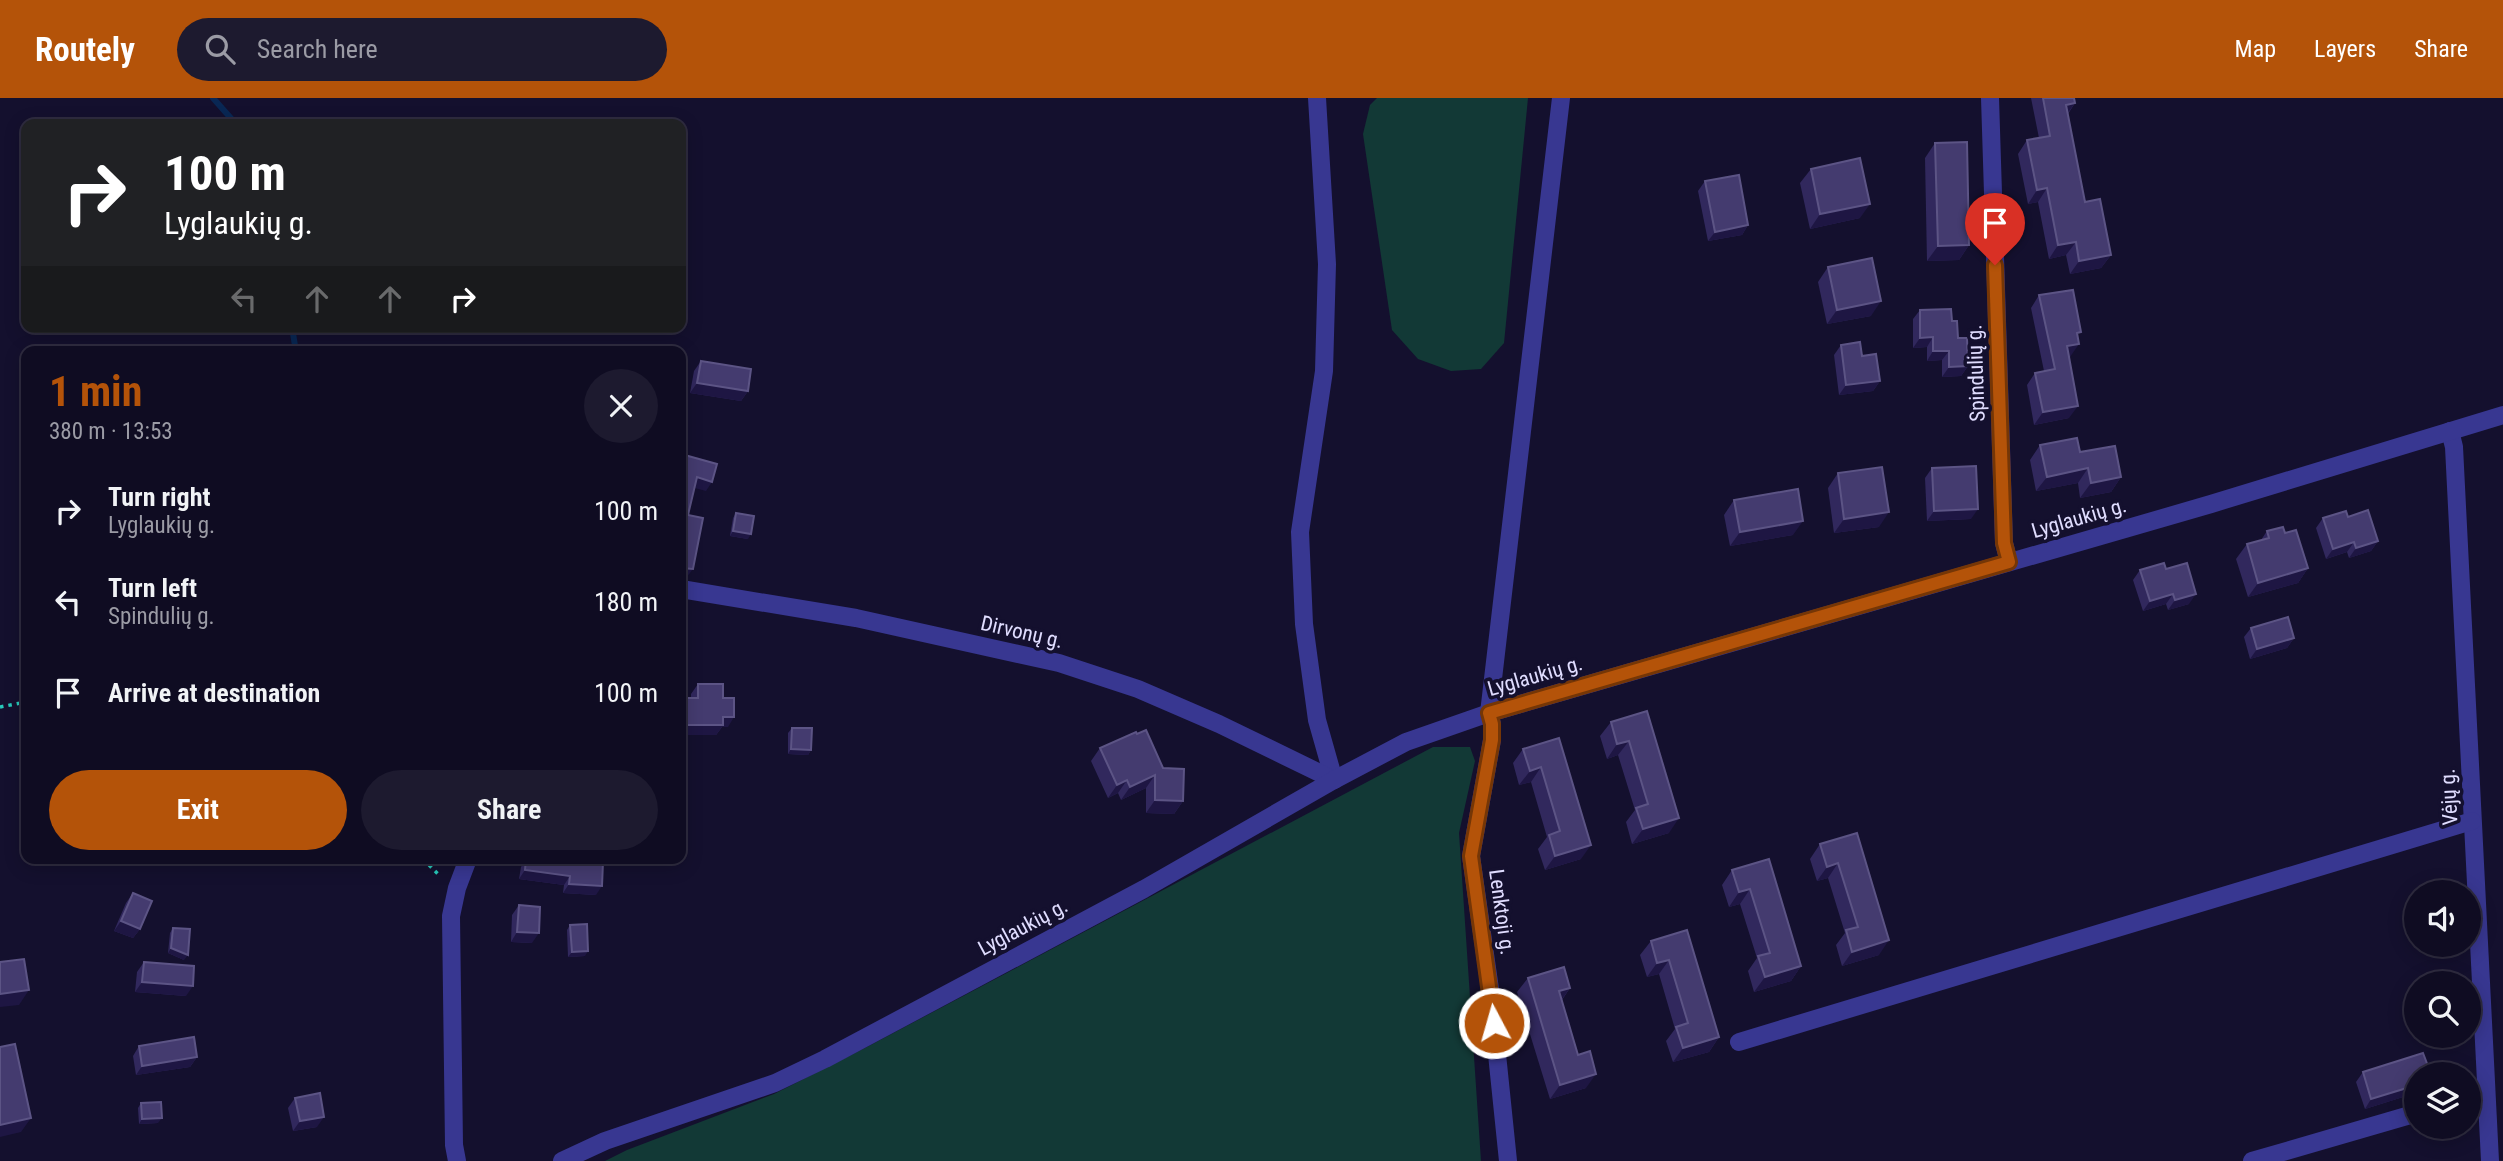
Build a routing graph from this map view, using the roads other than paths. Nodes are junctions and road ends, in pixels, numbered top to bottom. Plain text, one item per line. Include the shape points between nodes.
1 (1317, 98) edge
2 (1561, 98) edge
3 (1990, 98) edge
4 (2503, 415) edge
5 (2450, 431) junction
6 (2009, 562) junction
7 (686, 590) edge
8 (1489, 713) junction
9 (1334, 780) junction
10 (2472, 821) junction
11 (466, 864) edge
12 (1739, 1042) dead end
13 (2477, 1062) edge
14 (2481, 1114) edge
15 (2404, 1117) edge
16 (457, 1161) edge
17 (562, 1161) edge
18 (1508, 1161) edge
19 (2252, 1161) edge
20 (2490, 1161) edge

1 - 9 street via 1327,264 1324,372 1300,532 1304,624 1317,720
2 - 8 street, Lenktoji g.
3 - 6 street, Spindulių g. via 2004,543
4 - 5 street, Lyglaukių g.
5 - 6 street, Lyglaukių g.
5 - 10 street, Vėjų g.
6 - 8 street, Lyglaukių g.
7 - 9 street, Dirvonų g. via 856,618 1059,663 1138,689
8 - 9 street, Lyglaukių g. via 1406,742
8 - 18 street, Lenktoji g. via 1492,740 1471,856
9 - 17 street, Lyglaukių g. via 1144,889 825,1059 775,1083 605,1141
10 - 12 street
10 - 13 street, Vėjų g.
11 - 16 street via 451,916
14 - 20 street, Vėjų g.
15 - 19 street

